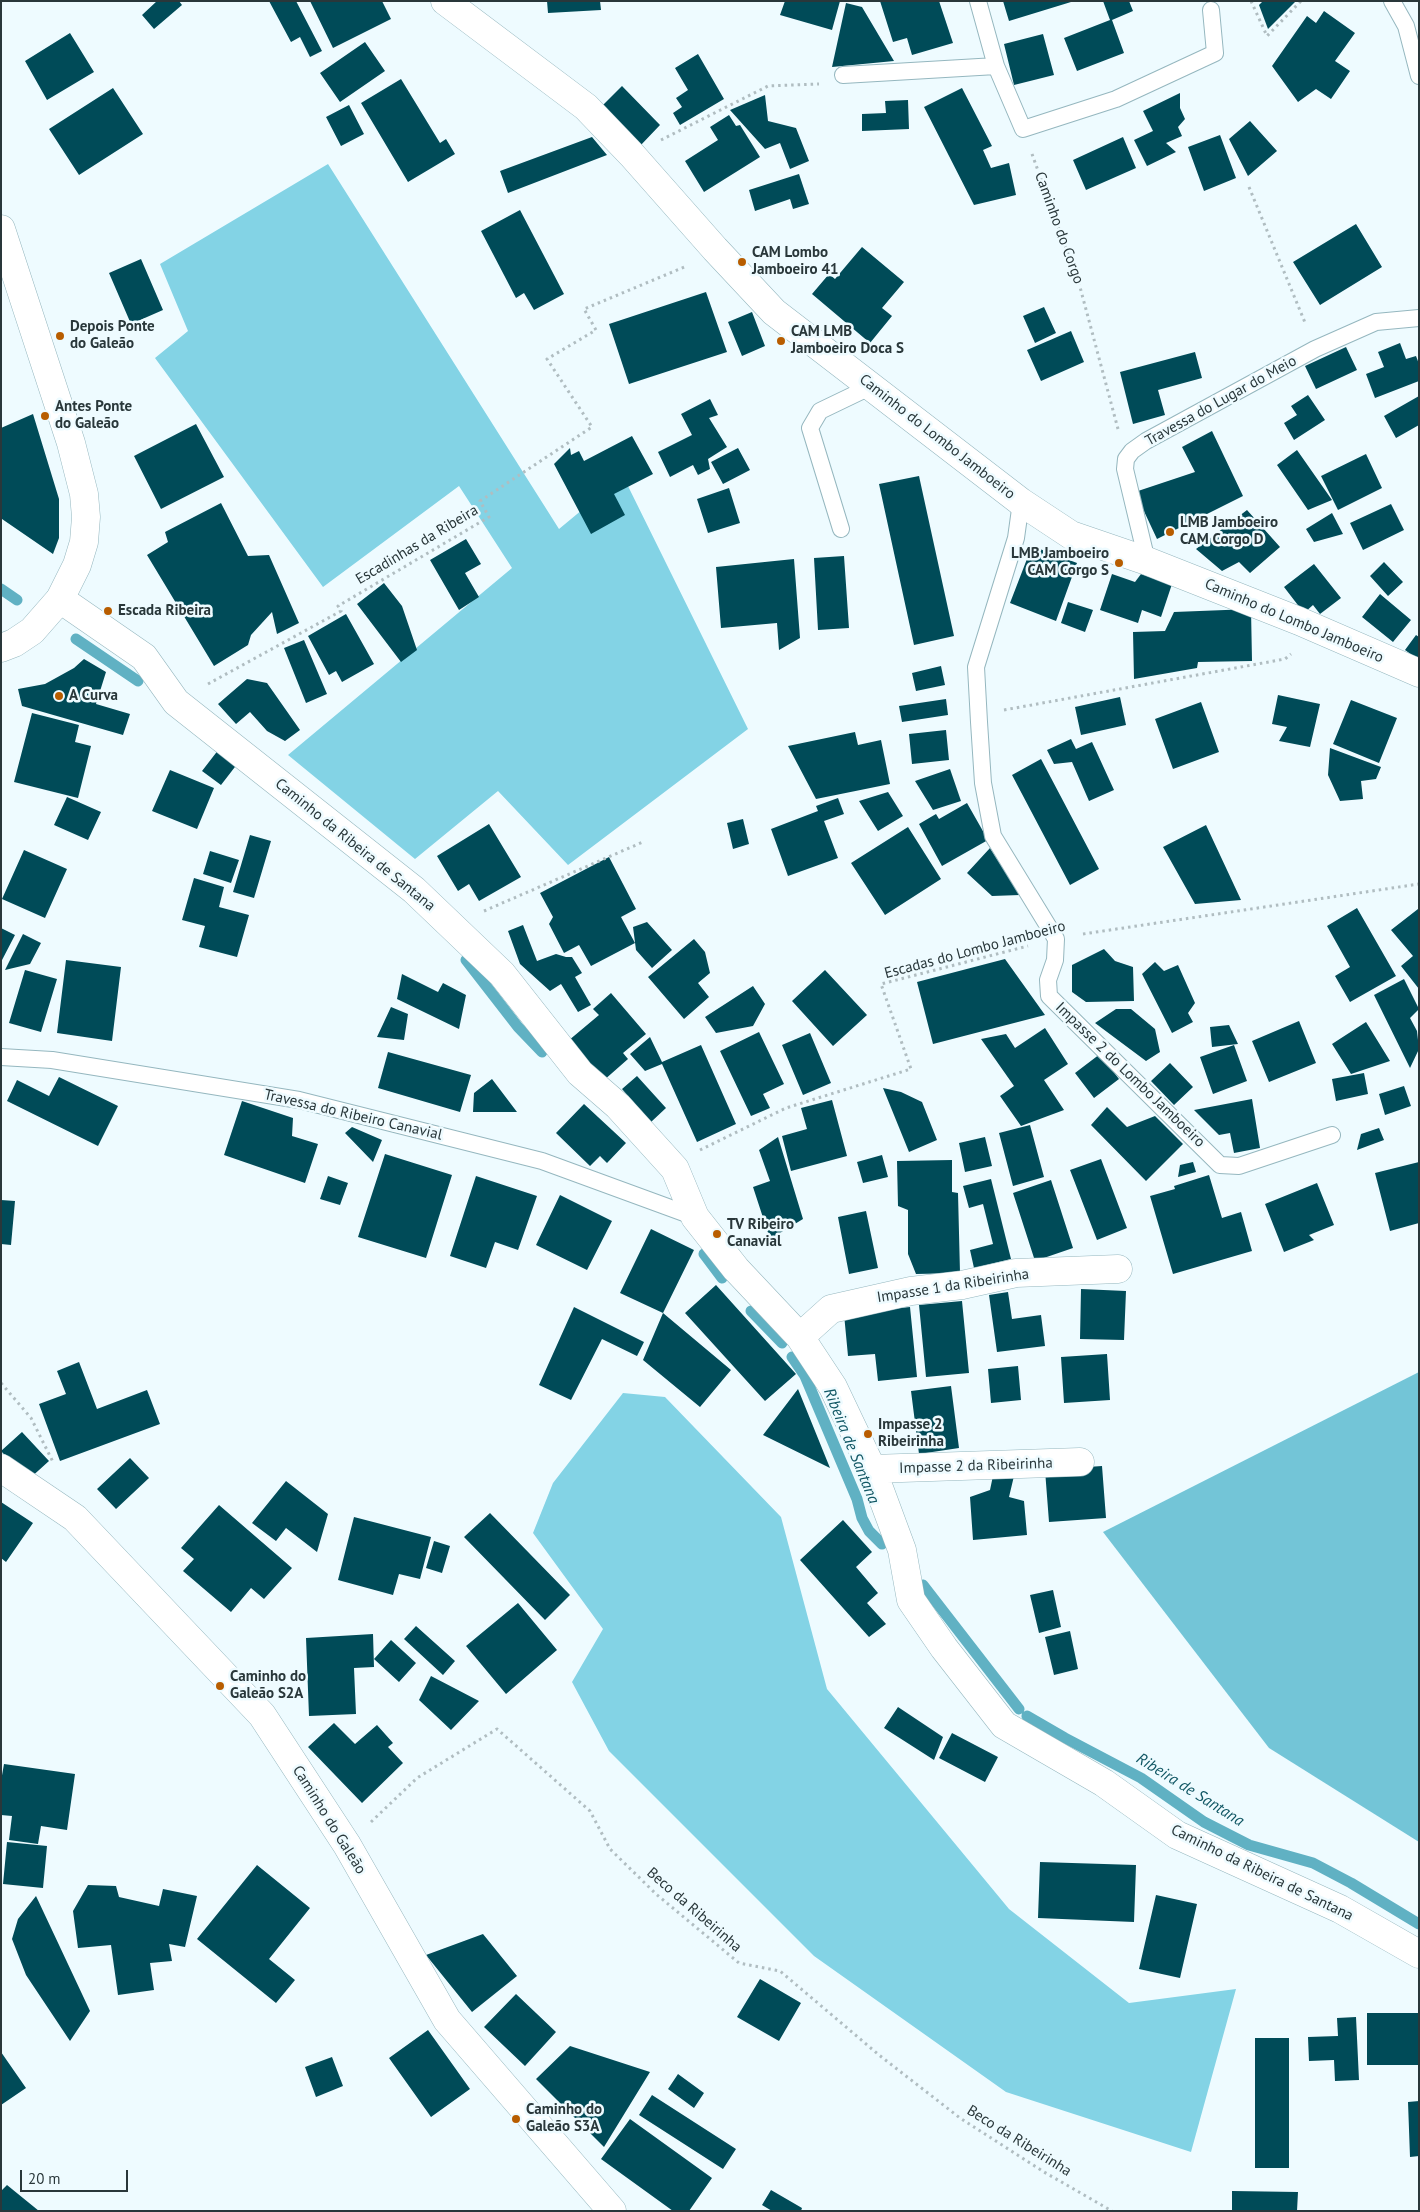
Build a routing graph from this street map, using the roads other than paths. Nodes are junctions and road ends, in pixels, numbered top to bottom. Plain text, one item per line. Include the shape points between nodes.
1 (445, 1) edge
2 (978, 1) edge
3 (1392, 1) edge
4 (1211, 10) dead end
5 (996, 66) junction
6 (843, 75) road end
7 (1419, 76) edge
8 (1, 229) edge
9 (1419, 318) edge
10 (872, 386) junction
11 (1020, 502) junction
12 (841, 529) dead end
13 (1147, 562) junction
14 (60, 599) junction
15 (1, 648) edge
16 (1419, 673) edge
17 (1, 1057) edge
18 (1332, 1136) dead end
19 (695, 1217) junction
20 (1118, 1269) dead end
21 (800, 1337) junction
22 (1080, 1462) dead end
23 (1, 1468) edge
24 (872, 1469) junction
25 (1419, 1954) edge
26 (612, 2211) edge

1 - 10 street, Caminho do Lombo Jamboeiro via 586,107 774,312
2 - 5 lane
3 - 7 lane via 1406,26
4 - 5 lane via 1215,52 1116,99 1023,129
5 - 6 lane
8 - 14 street via 71,443 84,494 84,542
9 - 13 lane, Travessa do Lugar do Meio via 1376,322 1315,349 1132,451 1126,459 1125,469
10 - 11 street, Caminho do Lombo Jamboeiro
10 - 12 lane via 820,411 810,428
11 - 13 street, Caminho do Lombo Jamboeiro via 1071,535
11 - 18 lane, Impasse 2 do Lombo Jamboeiro via 1016,538 976,667 978,714 983,783 993,836 1056,939 1048,996 1220,1166 1239,1166
13 - 16 street, Caminho do Lombo Jamboeiro via 1299,620
14 - 15 street via 32,631
14 - 19 street, Caminho da Ribeira de Santana via 144,657 176,702 414,890 502,974 580,1073 618,1106 675,1169
17 - 19 lane, Travessa do Ribeiro Canavial via 52,1060 299,1100 542,1161
19 - 21 street, Caminho da Ribeira de Santana via 736,1269
20 - 21 street, Impasse 1 da Ribeirinha via 1016,1273 962,1285 910,1291 831,1309
21 - 24 street, Caminho da Ribeira de Santana via 833,1387
22 - 24 street, Impasse 2 da Ribeirinha
23 - 26 street, Caminho do Galeão via 75,1518 262,1715 347,1845 447,2020
24 - 25 street, Caminho da Ribeira de Santana via 902,1550 911,1600 1004,1726 1104,1783 1177,1835 1340,1909

